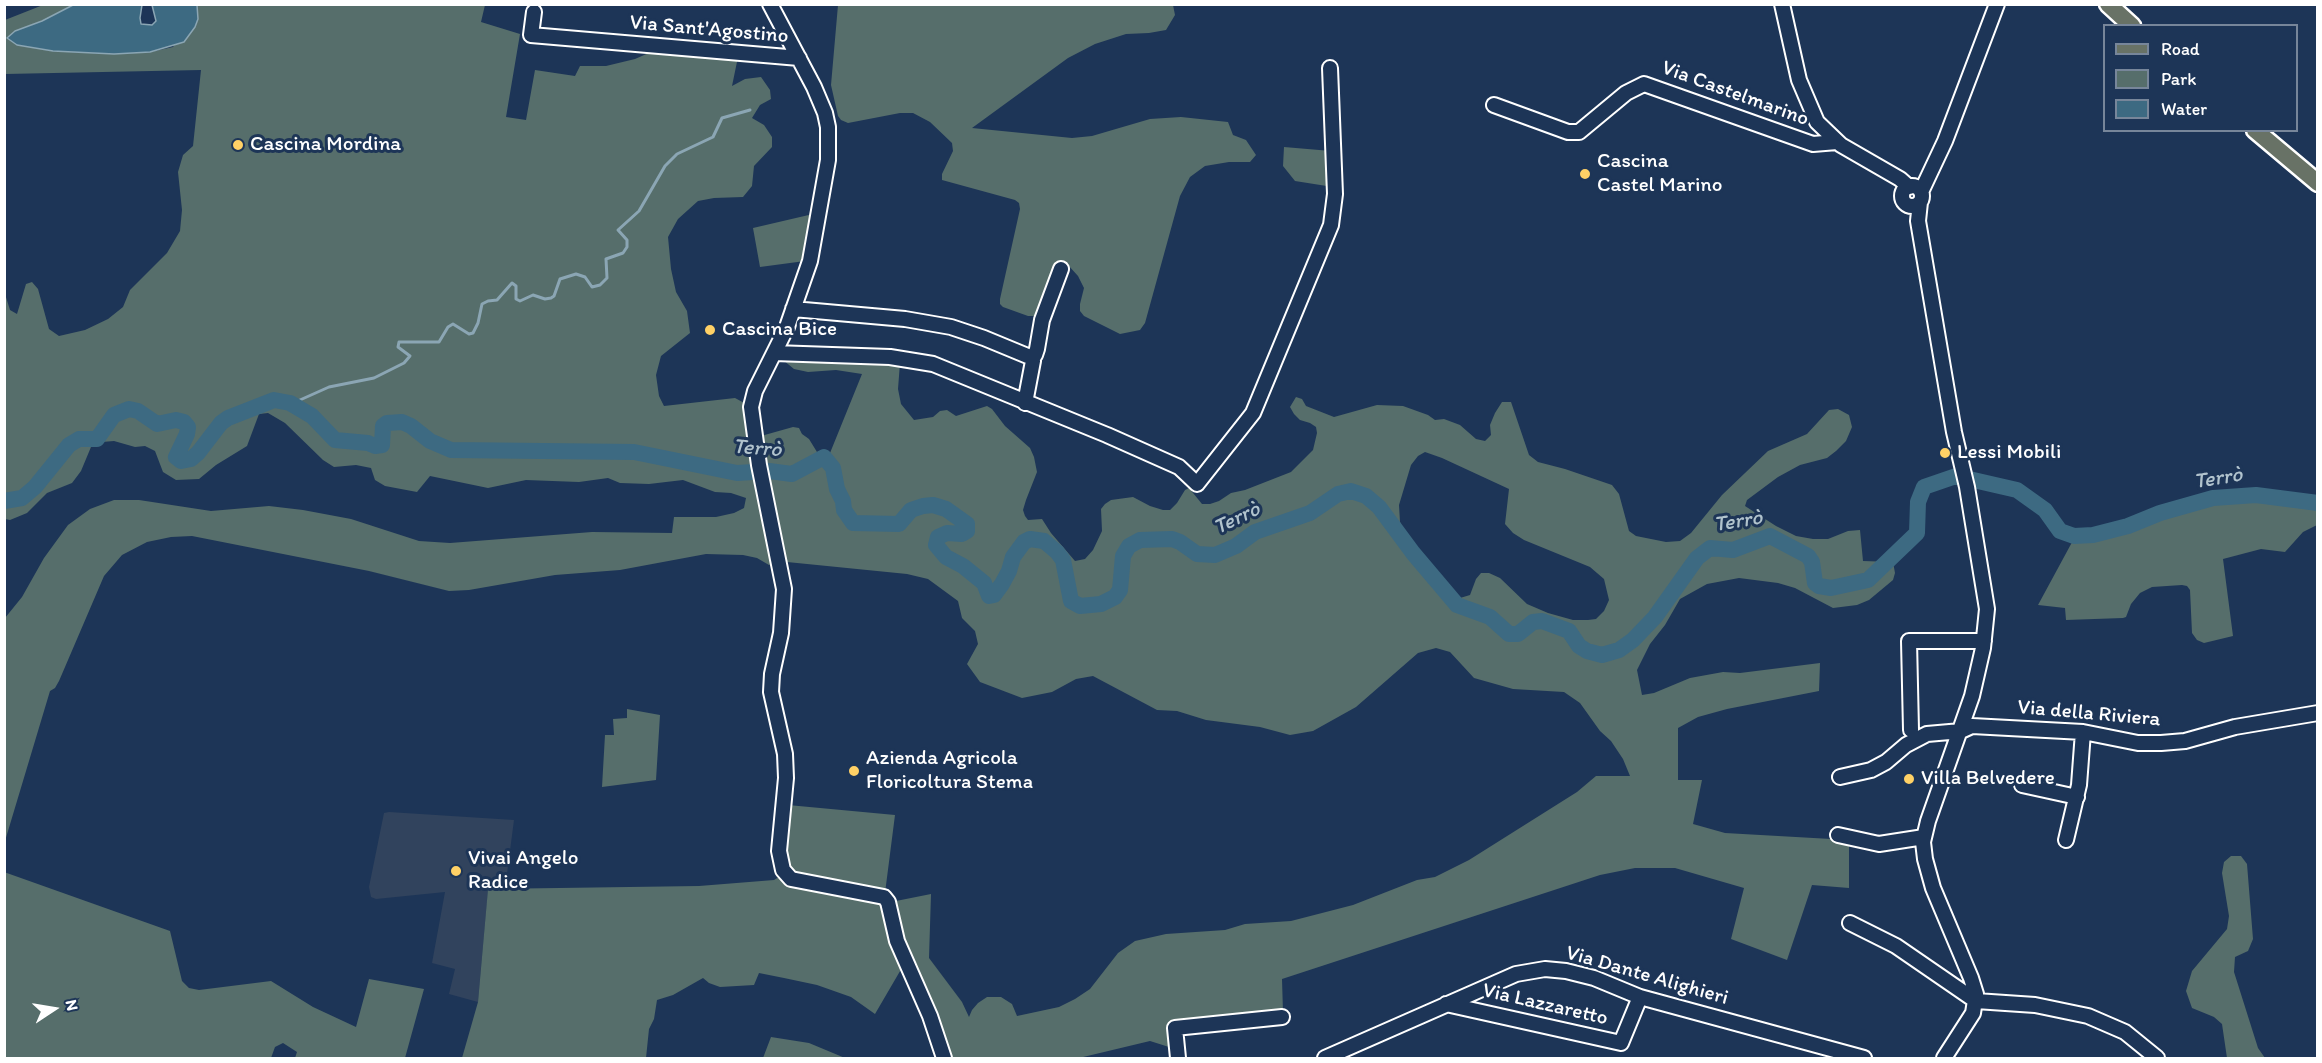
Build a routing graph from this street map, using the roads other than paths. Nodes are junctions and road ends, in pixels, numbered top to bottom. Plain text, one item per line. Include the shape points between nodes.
1 (770, 4) edge
2 (1782, 4) edge
3 (1997, 4) edge
4 (2108, 4) edge
5 (534, 12) dead end
6 (2130, 24) edge
7 (799, 58) junction
8 (1330, 68) dead end
9 (1494, 105) dead end
10 (2257, 132) edge
11 (1837, 142) junction
12 (2318, 183) edge
13 (1912, 194) junction
14 (1060, 269) dead end
15 (793, 309) junction
16 (774, 353) junction
17 (1030, 357) junction
18 (1025, 403) junction
19 (1984, 641) junction
20 (2318, 713) edge
21 (1911, 730) dead end
22 (1961, 731) junction
23 (2083, 732) junction
24 (1840, 777) dead end
25 (2022, 785) dead end
26 (2077, 797) junction
27 (1838, 835) dead end
28 (1924, 837) junction
29 (2066, 840) dead end
30 (1850, 923) dead end
31 (1640, 997) junction
32 (1976, 1001) junction
33 (1446, 1004) junction
34 (1282, 1017) dead end
35 (944, 1059) edge
36 (1178, 1059) edge
37 (1324, 1059) edge
38 (1864, 1059) edge
39 (1944, 1059) edge
40 (2157, 1059) edge

1 - 7 street, Via Sant'Agostino
2 - 11 street via 1806,101 1817,122
3 - 13 street via 1945,141 1929,174
4 - 6 main road
5 - 7 street, Via Sant'Agostino via 531,35
7 - 15 street, Via Sant'Agostino via 825,113 828,160 810,261
8 - 18 street via 1335,194 1331,225 1253,413 1197,484 1179,467
9 - 11 street, Via Castelmarino via 1568,132 1579,132 1626,93 1644,84 1813,144
10 - 12 main road
11 - 13 street via 1890,174
13 - 19 street via 1985,590
14 - 17 street via 1042,320 1035,355
15 - 16 street, Via Sant'Agostino
15 - 17 street via 951,327
16 - 18 street via 890,357 933,364
16 - 35 street, Via Sant'Agostino via 751,407 784,589 771,692 785,754 779,851 783,870 791,879 884,897 897,941
17 - 18 street via 1034,364
19 - 21 street via 1909,641
19 - 22 street
20 - 23 street, Via della Riviera via 2161,743 2138,743
22 - 23 street, Via della Riviera via 1977,726
22 - 24 street, Via della Riviera via 1927,734 1871,770
22 - 28 street
23 - 26 street
25 - 26 street
26 - 29 street
27 - 28 street via 1879,844
28 - 32 street via 1930,881 1972,980
30 - 32 street via 1896,946
31 - 33 street, Via Dante Alighieri via 1594,978 1545,969 1516,974
31 - 33 street, Via Lazzaretto via 1621,1043
31 - 38 street, Via Dante Alighieri
32 - 39 street via 1971,1017
32 - 40 street via 2036,1005 2088,1016 2125,1032
33 - 37 street, Via Dante Alighieri
34 - 36 street via 1175,1028

